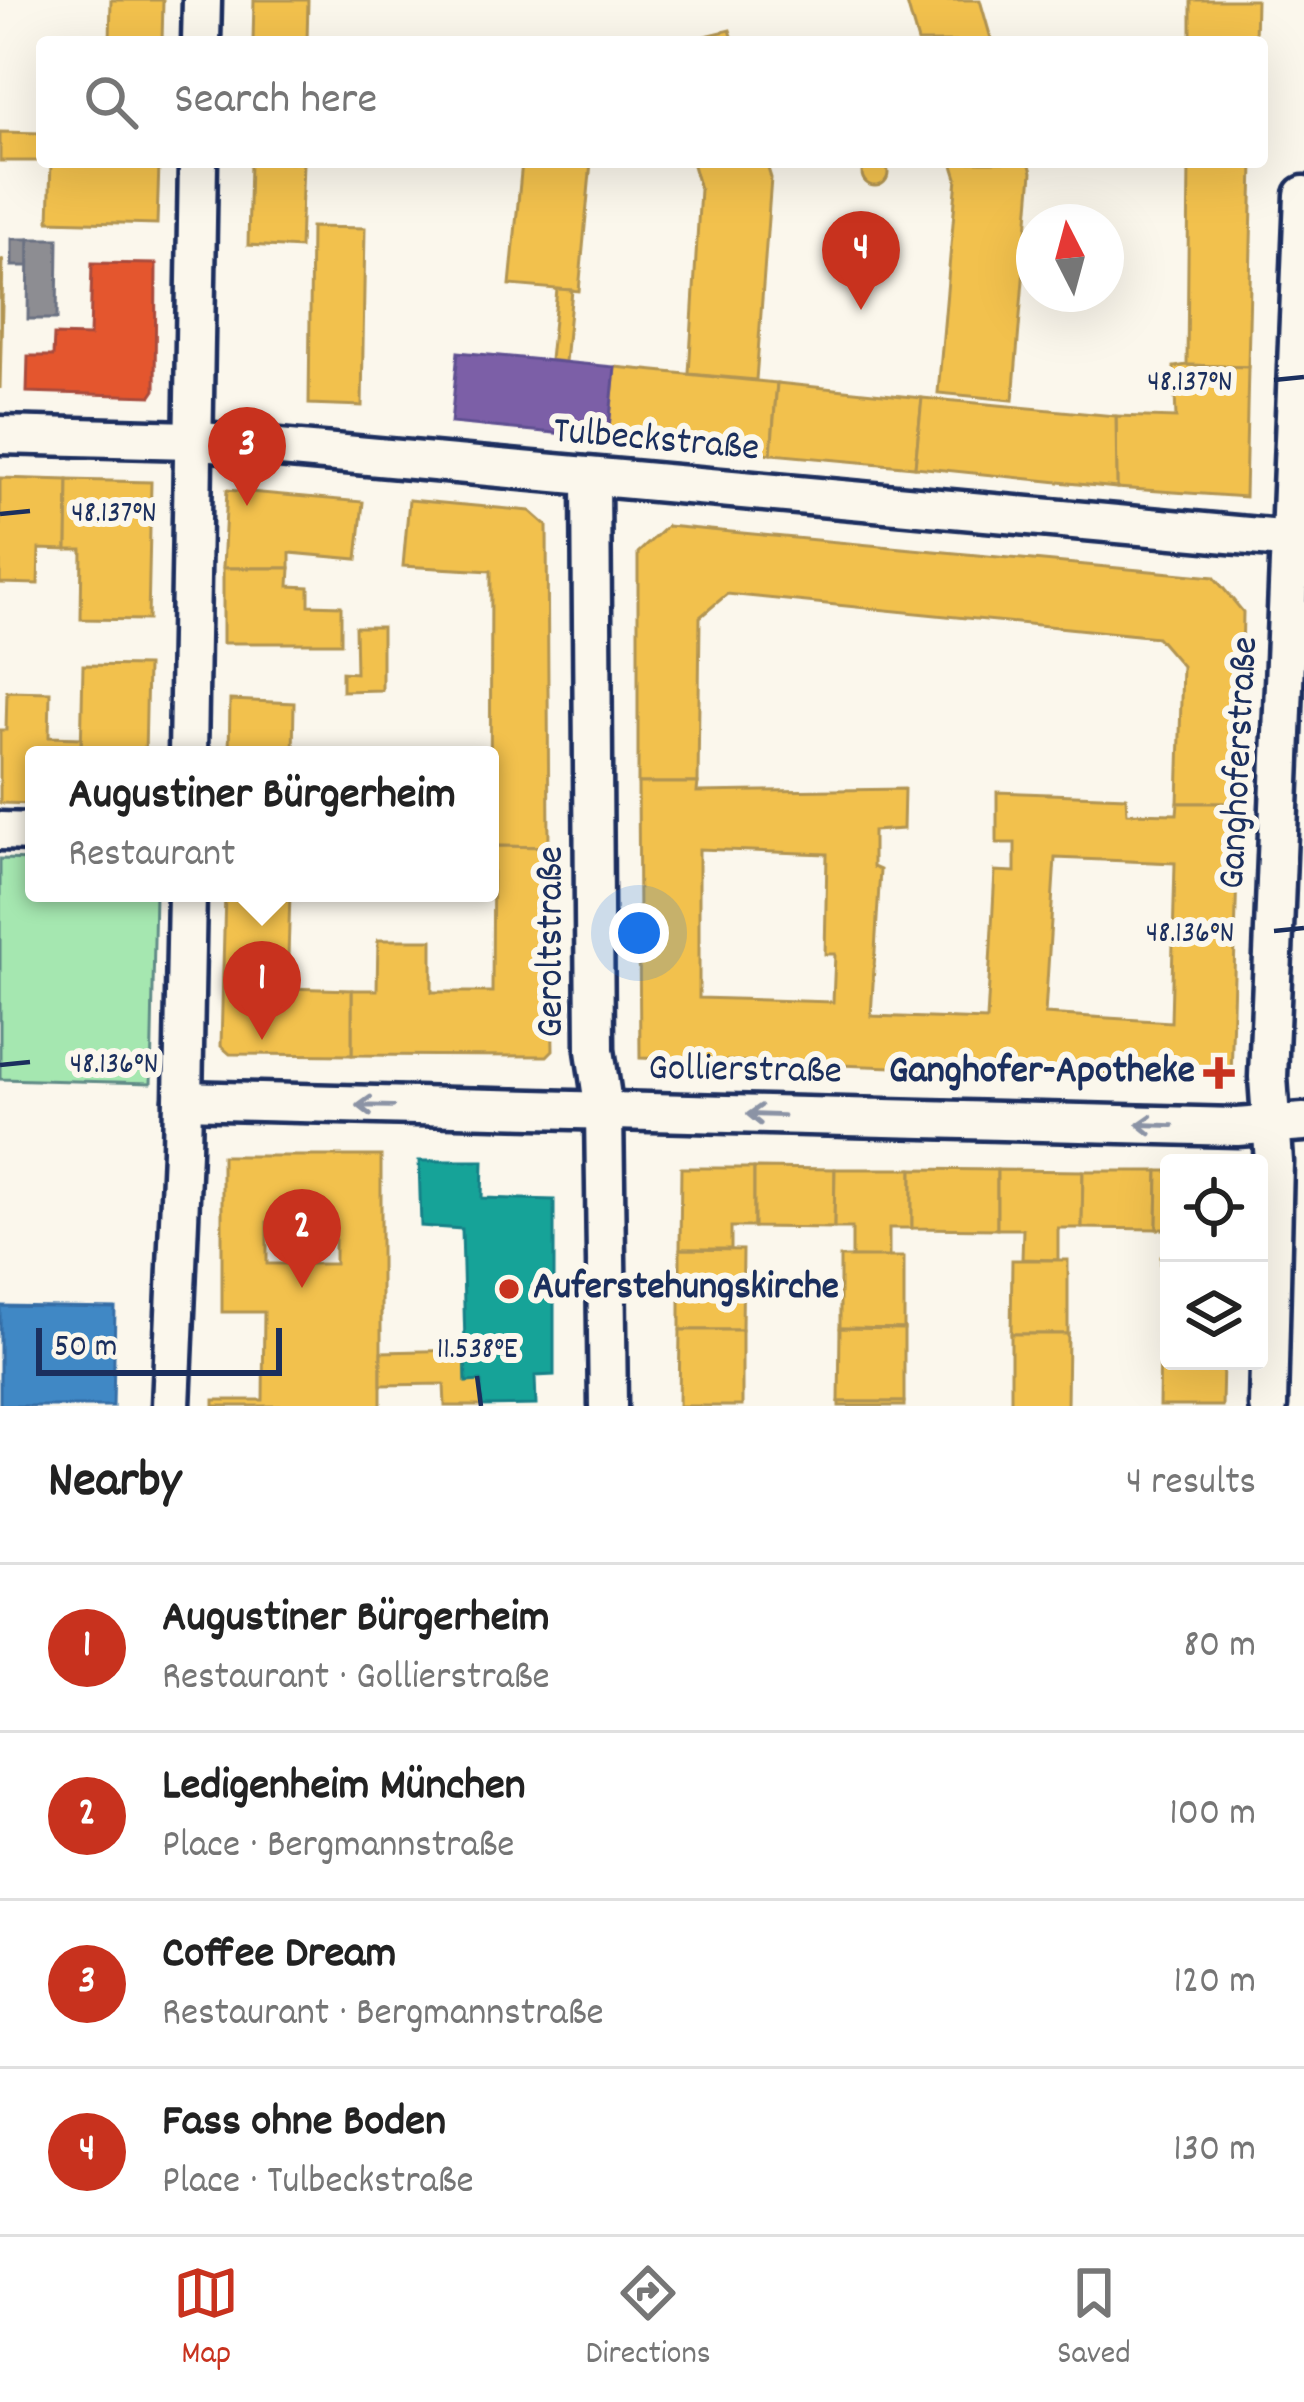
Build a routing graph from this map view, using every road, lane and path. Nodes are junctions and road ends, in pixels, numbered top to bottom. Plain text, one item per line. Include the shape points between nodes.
1 (202, 0) edge
2 (201, 36) edge
3 (198, 168) edge
4 (1304, 195) edge
5 (0, 434) edge
6 (191, 440) junction
7 (591, 477) junction
8 (1298, 542) edge
9 (188, 746) edge
10 (187, 902) edge
11 (183, 1100) junction
12 (604, 1111) junction
13 (1288, 1124) edge
14 (171, 1406) edge
15 (608, 1406) edge
16 (1268, 1406) edge

1 - 2 street
3 - 6 street
4 - 8 street, Ganghoferstraße
5 - 6 street, Tulbeckstraße
6 - 7 street, Tulbeckstraße
6 - 9 street
7 - 8 street, Tulbeckstraße
7 - 12 street, Geroltstraße via 596,1050
8 - 13 street, Ganghoferstraße via 1268,1077
10 - 11 street
12 -> 11 street, Gollierstraße
11 - 14 street
13 -> 12 street, Gollierstraße
12 - 15 street, Geroltstraße
13 - 16 street, Ganghoferstraße

